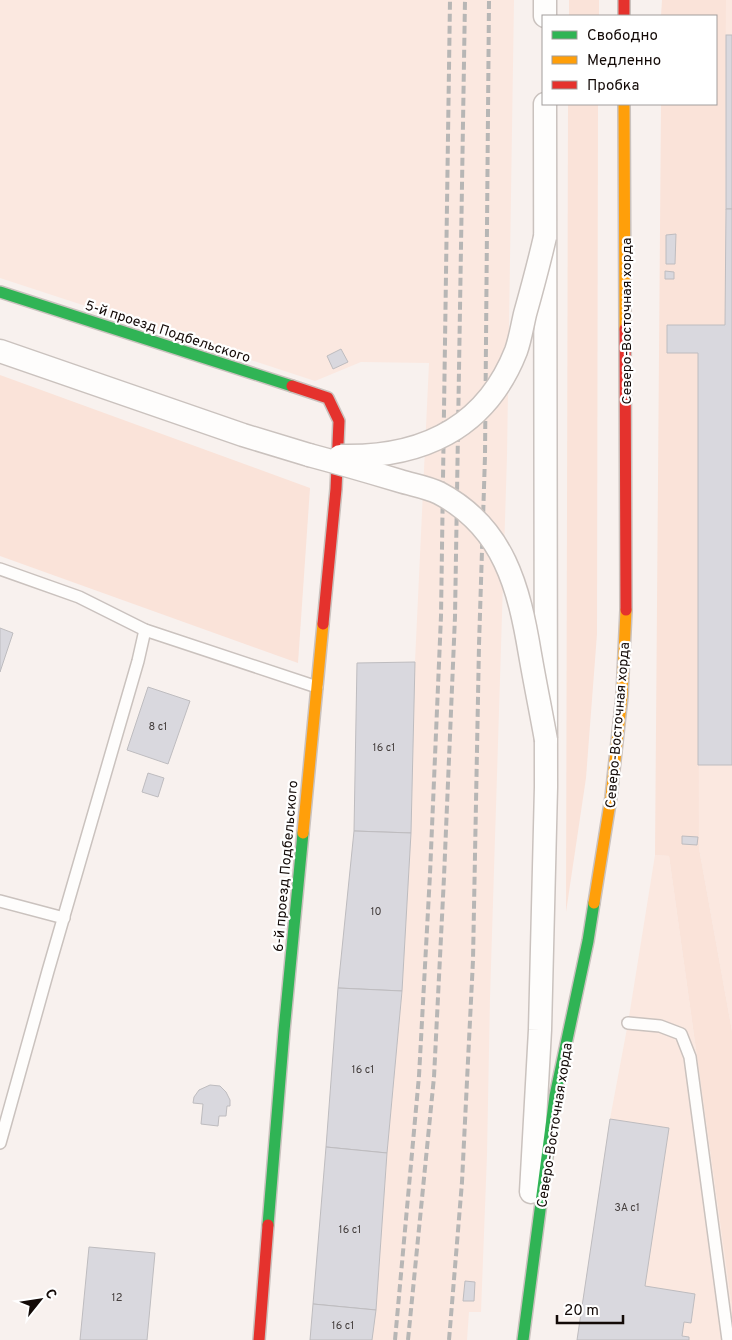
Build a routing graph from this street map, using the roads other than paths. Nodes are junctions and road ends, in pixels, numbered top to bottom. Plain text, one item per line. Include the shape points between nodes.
1 (545, 0) edge
2 (624, 0) edge
3 (545, 15) edge
4 (624, 15) edge
5 (545, 105) edge
6 (624, 105) edge
7 (545, 237) junction
8 (0, 292) edge
9 (0, 351) edge
10 (328, 398) joint
11 (309, 455) junction
12 (0, 569) edge
13 (145, 630) junction
14 (317, 687) junction
15 (546, 740) junction
16 (0, 901) edge
17 (64, 918) junction
18 (628, 1023) dead end
19 (0, 1143) edge
20 (259, 1340) edge
21 (517, 1340) edge
22 (523, 1340) edge
23 (728, 1340) edge

1 - 3 street
2 - 4 street
5 - 7 street, Северо-Восточная хорда
6 - 22 street, Северо-Восточная хорда via 627,592 622,696 611,797 588,941 556,1096
7 - 11 street, bridge via 508,370 470,418 439,438 406,450 349,456
7 - 15 street, Северо-Восточная хорда, bridge
8 - 10 street, 5-й проезд Подбельского
9 - 11 street
10 - 14 street, 6-й проезд Подбельского via 339,421 336,489
11 - 15 street, bridge via 426,487 456,503 486,530 497,545 516,587
12 - 13 lane via 79,597
13 - 14 lane
13 - 17 lane
14 - 20 street, 6-й проезд Подбельского
15 - 21 street, Северо-Восточная хорда via 540,1030 530,1210
16 - 17 lane
17 - 19 lane
18 - 23 lane via 660,1026 681,1034 690,1057

